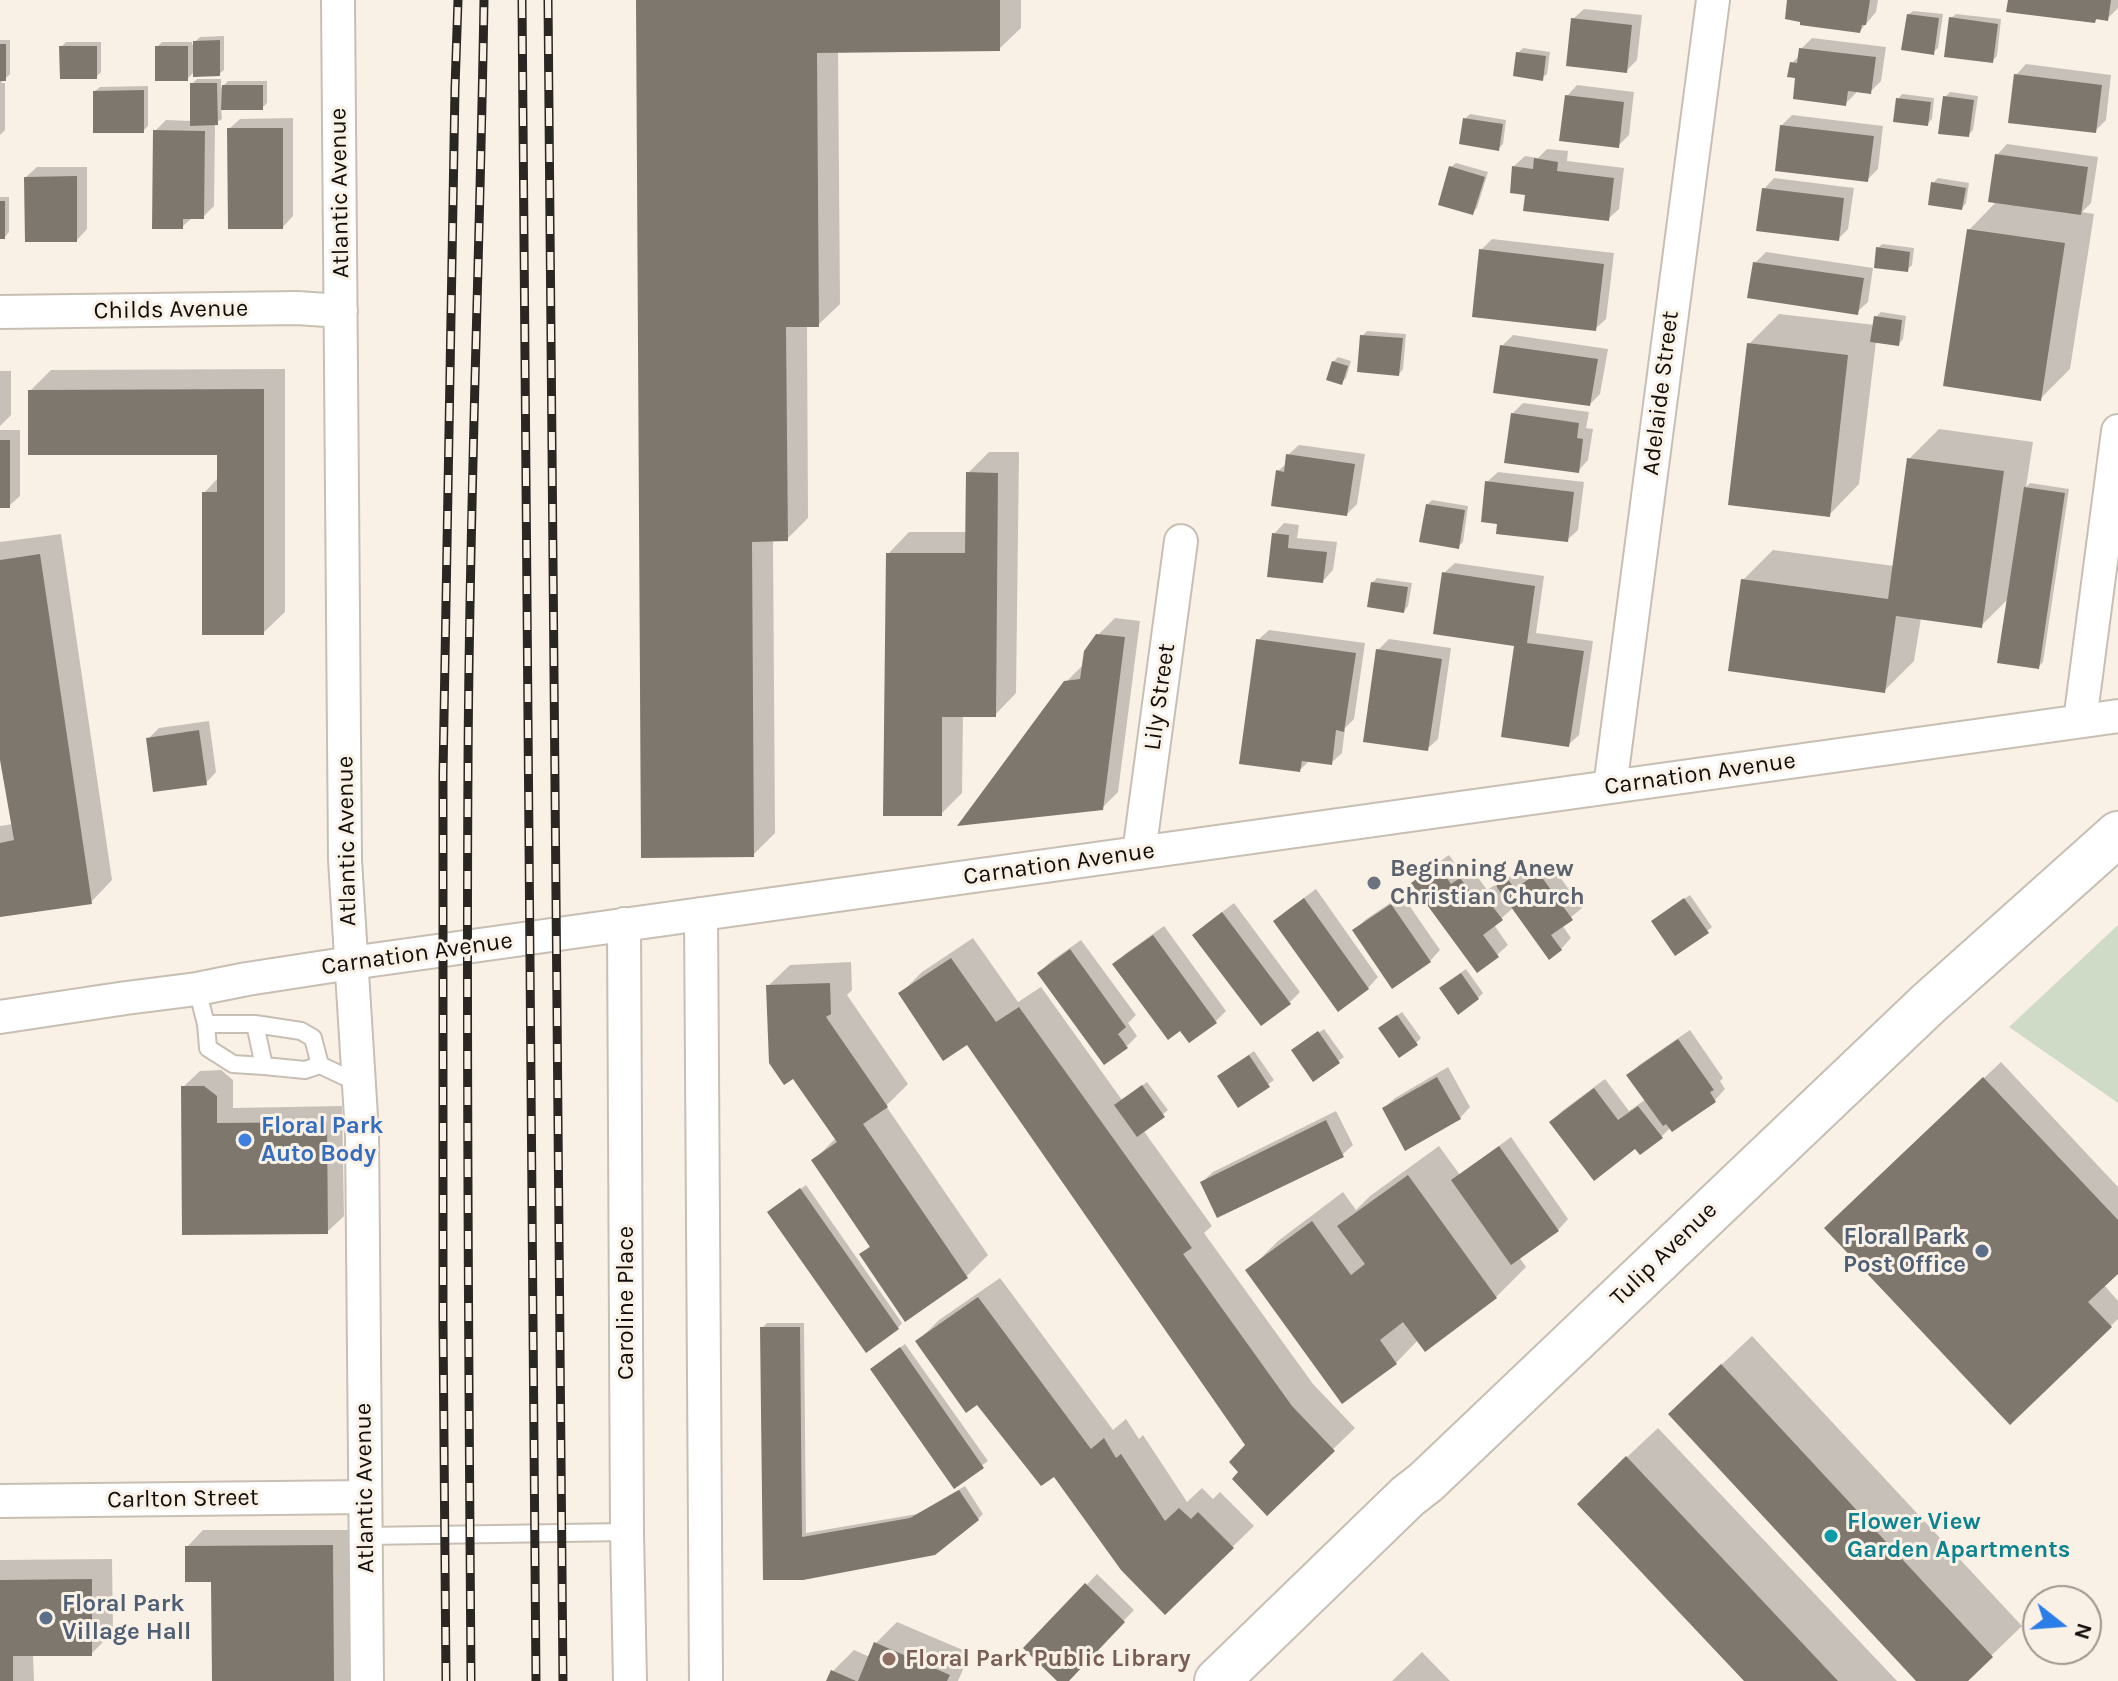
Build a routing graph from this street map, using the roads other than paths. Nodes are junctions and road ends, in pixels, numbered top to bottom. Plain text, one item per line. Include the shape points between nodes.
1 (338, 0) edge
2 (1713, 0) edge
3 (341, 311) junction
4 (0, 312) edge
5 (2118, 431) edge
6 (1181, 541) dead end
7 (2118, 716) edge
8 (2080, 721) junction
9 (1610, 787) junction
10 (2118, 834) edge
11 (1139, 853) junction
12 (701, 914) junction
13 (624, 924) junction
14 (351, 963) junction
15 (197, 989) junction
16 (0, 1017) edge
17 (206, 1024) junction
18 (255, 1024) junction
19 (320, 1065) junction
20 (264, 1066) junction
21 (358, 1083) junction
22 (365, 1497) junction
23 (0, 1501) edge
24 (627, 1532) junction
25 (365, 1536) junction
26 (367, 1681) edge
27 (630, 1681) edge
28 (706, 1681) edge
29 (1217, 1681) edge

1 - 3 street, Atlantic Avenue
2 - 9 street, Adelaide Street
3 - 4 street, Childs Avenue
3 - 14 street, Atlantic Avenue via 345,860
5 - 8 street
6 - 11 street, Lily Street
7 - 8 street, Carnation Avenue
8 - 9 street, Carnation Avenue
9 - 11 street, Carnation Avenue
10 - 29 main road, Tulip Avenue via 1929,1003
11 - 12 street, Carnation Avenue
12 - 13 street, Carnation Avenue
12 - 28 street
13 - 14 street, Carnation Avenue
13 - 24 street, Caroline Place
14 - 15 street, Carnation Avenue
14 - 21 street, Atlantic Avenue
15 - 16 street, Carnation Avenue
15 - 17 lane
17 - 18 lane
17 - 20 lane via 208,1048 233,1064
18 - 19 lane via 313,1038
18 - 20 lane
19 - 20 lane via 305,1070
19 - 21 lane
21 - 22 street, Atlantic Avenue
22 - 23 street, Carlton Street
22 - 25 street, Atlantic Avenue
24 - 25 lane
24 - 27 street, Caroline Place
25 - 26 street, Atlantic Avenue

